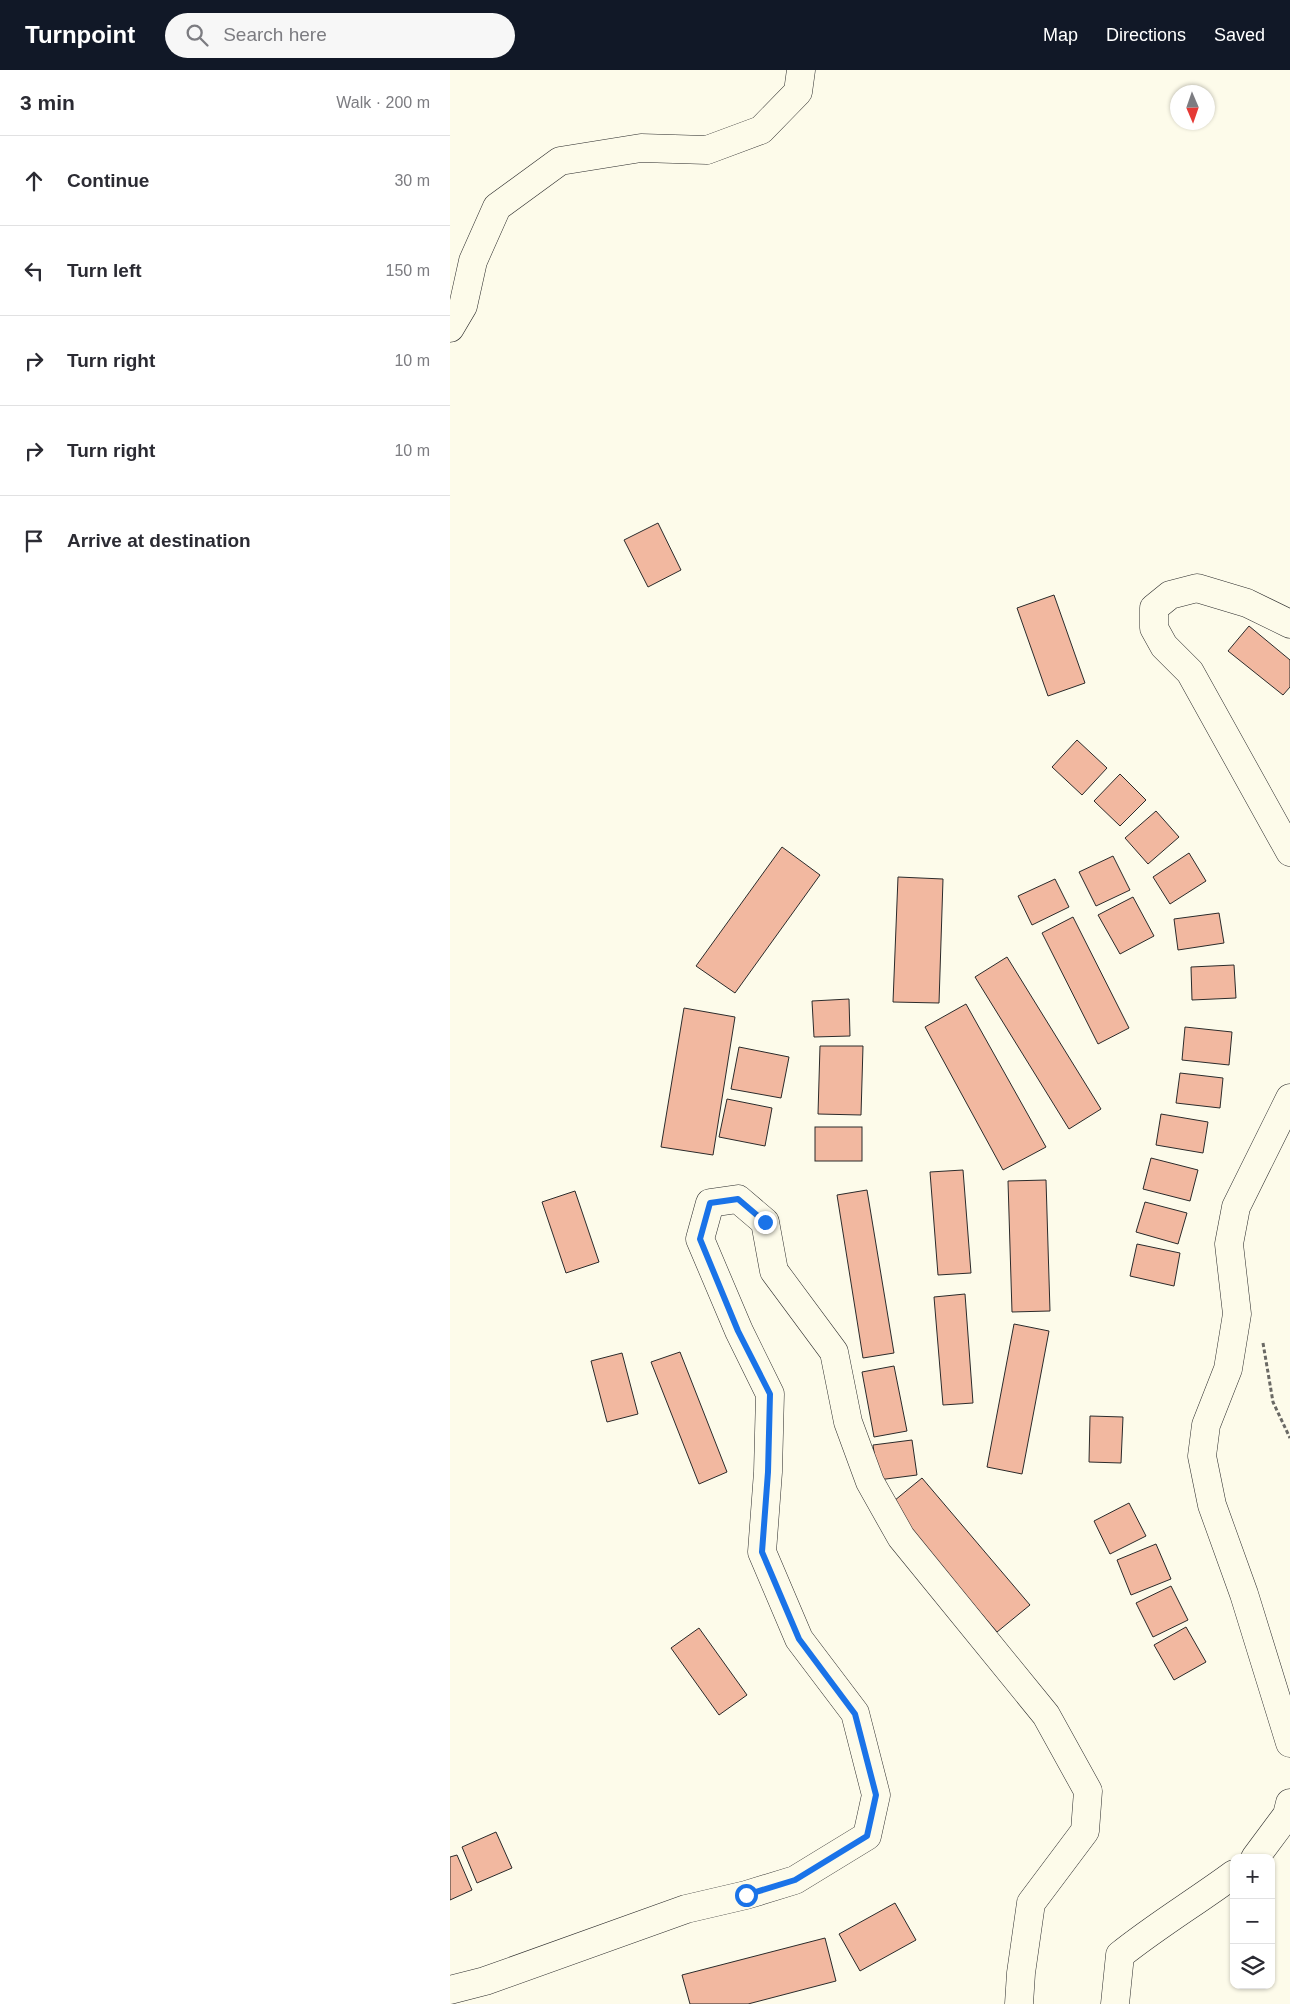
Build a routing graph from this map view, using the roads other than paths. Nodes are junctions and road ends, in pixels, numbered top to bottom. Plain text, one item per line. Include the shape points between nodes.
1 (801, 70) edge
2 (450, 328) edge
3 (1290, 624) edge
4 (1290, 852) edge
5 (1290, 1098) edge
6 (1290, 1743) edge
7 (1290, 1803) edge
8 (1258, 1854) edge
9 (1230, 1877) edge
10 (450, 1990) edge
11 (1019, 2004) edge
12 (1115, 2004) edge

1 - 2 street via 798,92 761,130 707,150 642,148 560,161 497,207 473,261 463,306
3 - 4 street via 1247,603 1197,588 1170,594 1154,608 1154,628 1164,646 1190,672
5 - 6 street via 1236,1207 1229,1244 1235,1326 1228,1369 1206,1425 1202,1456 1212,1505 1244,1594
7 - 8 street via 1287,1815
9 - 12 street via 1120,1955
10 - 11 street via 485,1981 686,1908 795,1880 867,1836 876,1795 855,1714 799,1639 762,1552 770,1394 738,1331 700,1239 710,1203 738,1199 765,1222 774,1271 834,1352 854,1439 870,1482 901,1537 1046,1715 1088,1791 1085,1831 1031,1903

